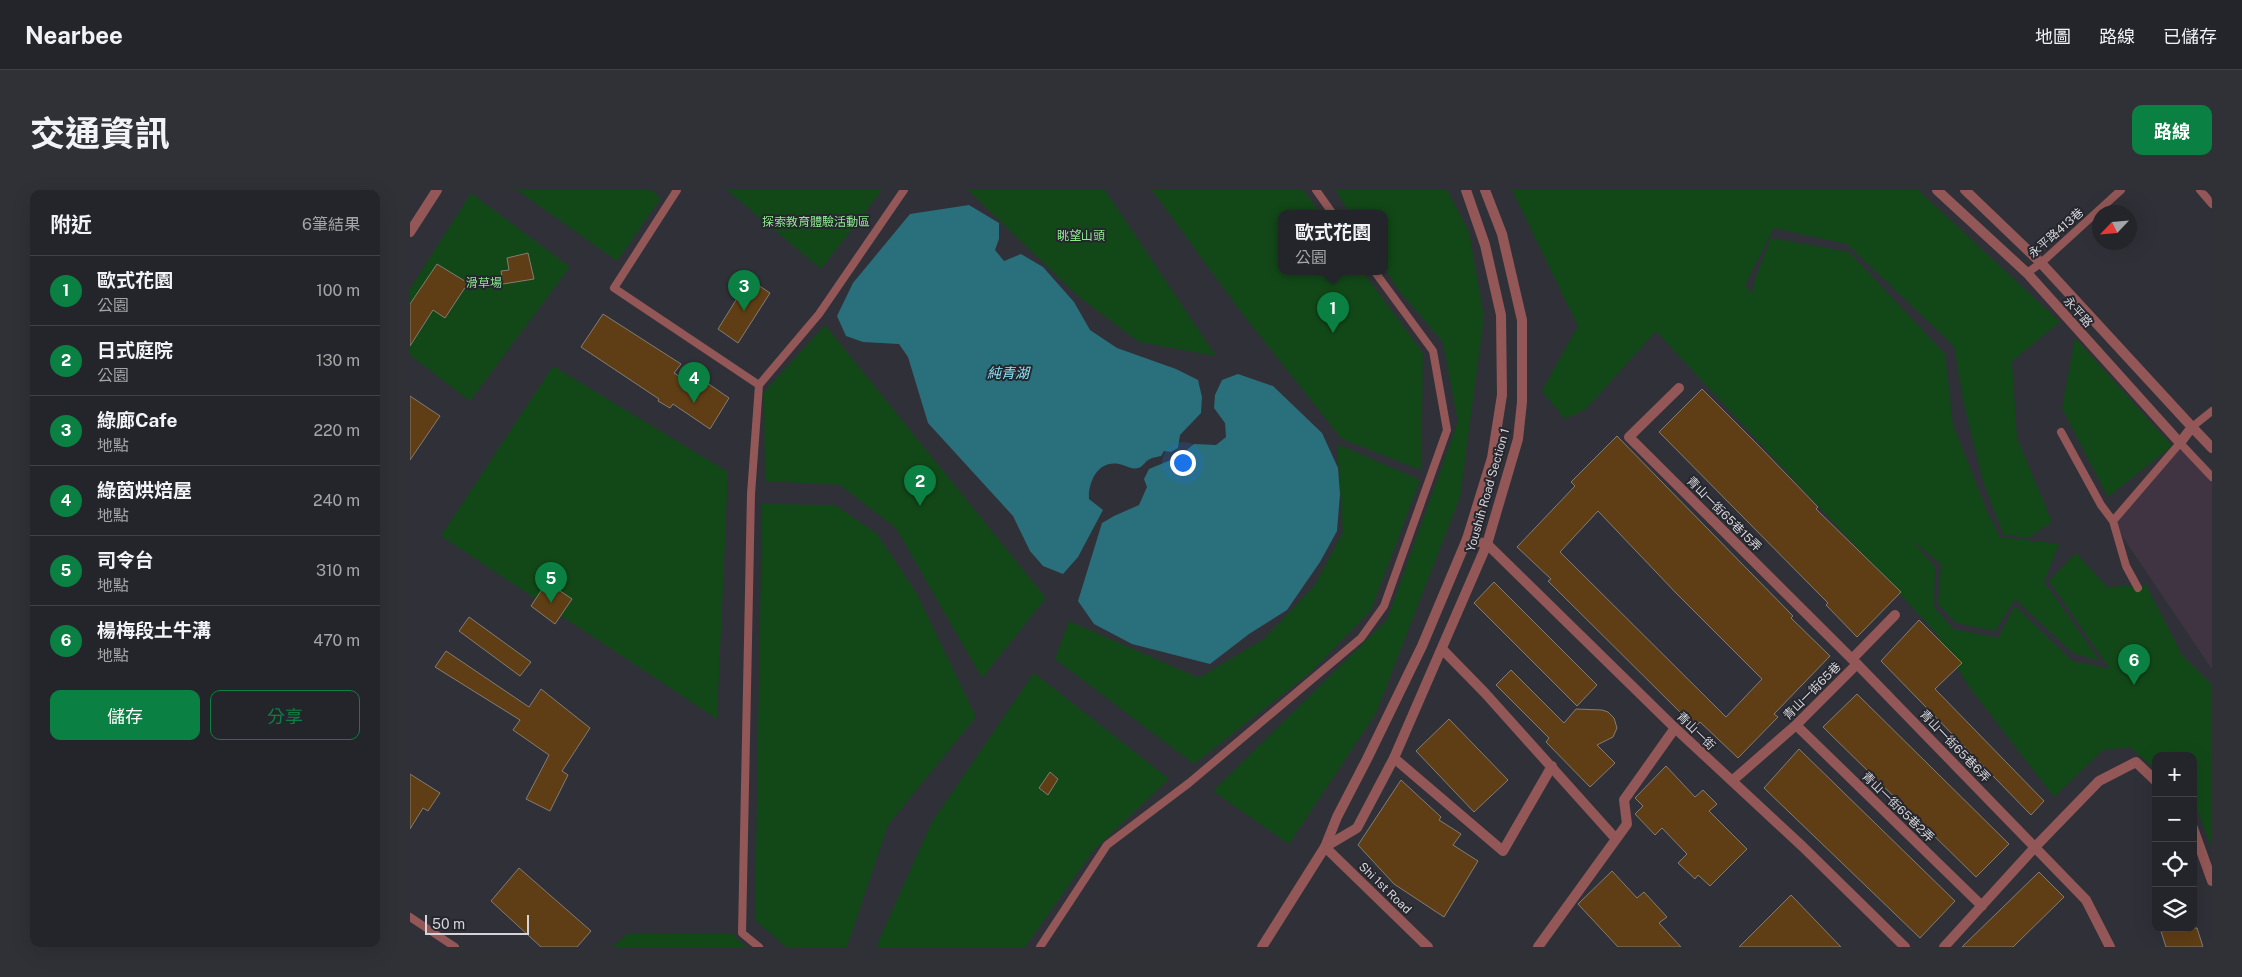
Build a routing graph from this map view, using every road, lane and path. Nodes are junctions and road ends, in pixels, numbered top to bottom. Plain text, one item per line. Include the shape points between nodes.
1 (437, 190) edge
2 (677, 190) edge
3 (904, 190) edge
4 (1316, 190) edge
5 (1466, 190) edge
6 (1485, 190) edge
7 (1936, 190) edge
8 (1965, 190) edge
9 (2121, 190) edge
10 (2200, 190) edge
11 (2212, 204) edge
12 (1331, 210) edge
13 (410, 232) edge
14 (2041, 263) junction
15 (2027, 273) junction
16 (1377, 275) edge
17 (759, 385) junction
18 (1679, 388) dead end
19 (2212, 411) edge
20 (2192, 427) junction
21 (2061, 432) dead end
22 (2180, 443) junction
23 (2212, 448) edge
24 (2212, 478) edge
25 (2113, 521) junction
26 (1468, 539) junction
27 (1487, 544) junction
28 (2138, 588) dead end
29 (1895, 615) dead end
30 (1443, 650) junction
31 (1854, 661) junction
32 (1796, 725) junction
33 (1675, 728) junction
34 (1394, 758) junction
35 (1552, 766) junction
36 (2152, 777) edge
37 (1732, 781) junction
38 (1616, 839) junction
39 (2197, 839) edge
40 (2036, 846) junction
41 (1325, 847) junction
42 (2212, 881) edge
43 (1982, 906) junction
44 (410, 917) edge
45 (455, 947) edge
46 (760, 947) edge
47 (1040, 947) edge
48 (1262, 947) edge
49 (1428, 947) edge
50 (1538, 947) edge
51 (1905, 947) edge
52 (1944, 947) edge
53 (2110, 947) edge

1 - 13 street
2 - 17 lane via 614,288
3 - 17 lane via 819,314
4 - 12 lane
5 - 26 street, Youshih Road Section 1 via 1485,245 1501,315 1502,395 1492,458
6 - 27 street, Youshih Road Section 1 via 1502,234 1522,320 1522,402 1518,439
7 - 15 street, 永平路
8 - 14 street, 永平路
9 - 14 lane, 永平路413巷
10 - 11 lane
14 - 15 lane, 永平路413巷
14 - 20 street, 永平路
15 - 22 street, 永平路
16 - 47 lane via 1433,351 1447,430 1384,606 1361,638 1189,783 1107,845
17 - 46 lane via 751,494 742,933
18 - 31 street, 青山一街65巷15弄 via 1629,437
19 - 20 lane
20 - 22 street
20 - 23 street, 永平路
21 - 25 lane via 2101,506
22 - 24 lane
22 - 25 lane
25 - 28 lane via 2126,566
26 - 27 street, 青山一街
26 - 41 street, Youshih Road Section 1 via 1422,646 1368,759 1336,817
27 - 30 street, Youshih Road Section 1
27 - 33 street, 青山一街
29 - 31 street, 青山一街65巷
30 - 34 street, Youshih Road Section 1
30 - 35 street
31 - 32 street, 青山一街65巷
31 - 40 street, 青山一街65巷6弄
32 - 37 street, 青山一街65巷
32 - 43 street, 青山一街65巷2弄
33 - 37 street, 青山一街
33 - 38 street via 1624,800 1627,824
34 - 35 street via 1503,851
34 - 41 street, Youshih Road Section 1 via 1357,828
35 - 38 street
36 - 40 street via 2136,762 2099,781
37 - 51 street, 青山一街
38 - 50 street
39 - 42 street
40 - 43 street
40 - 53 street, 青山一街65巷6弄 via 2086,900
41 - 48 street, Youshih Road Section 1
41 - 49 street, Shi 1st Road
43 - 52 street
44 - 45 lane

